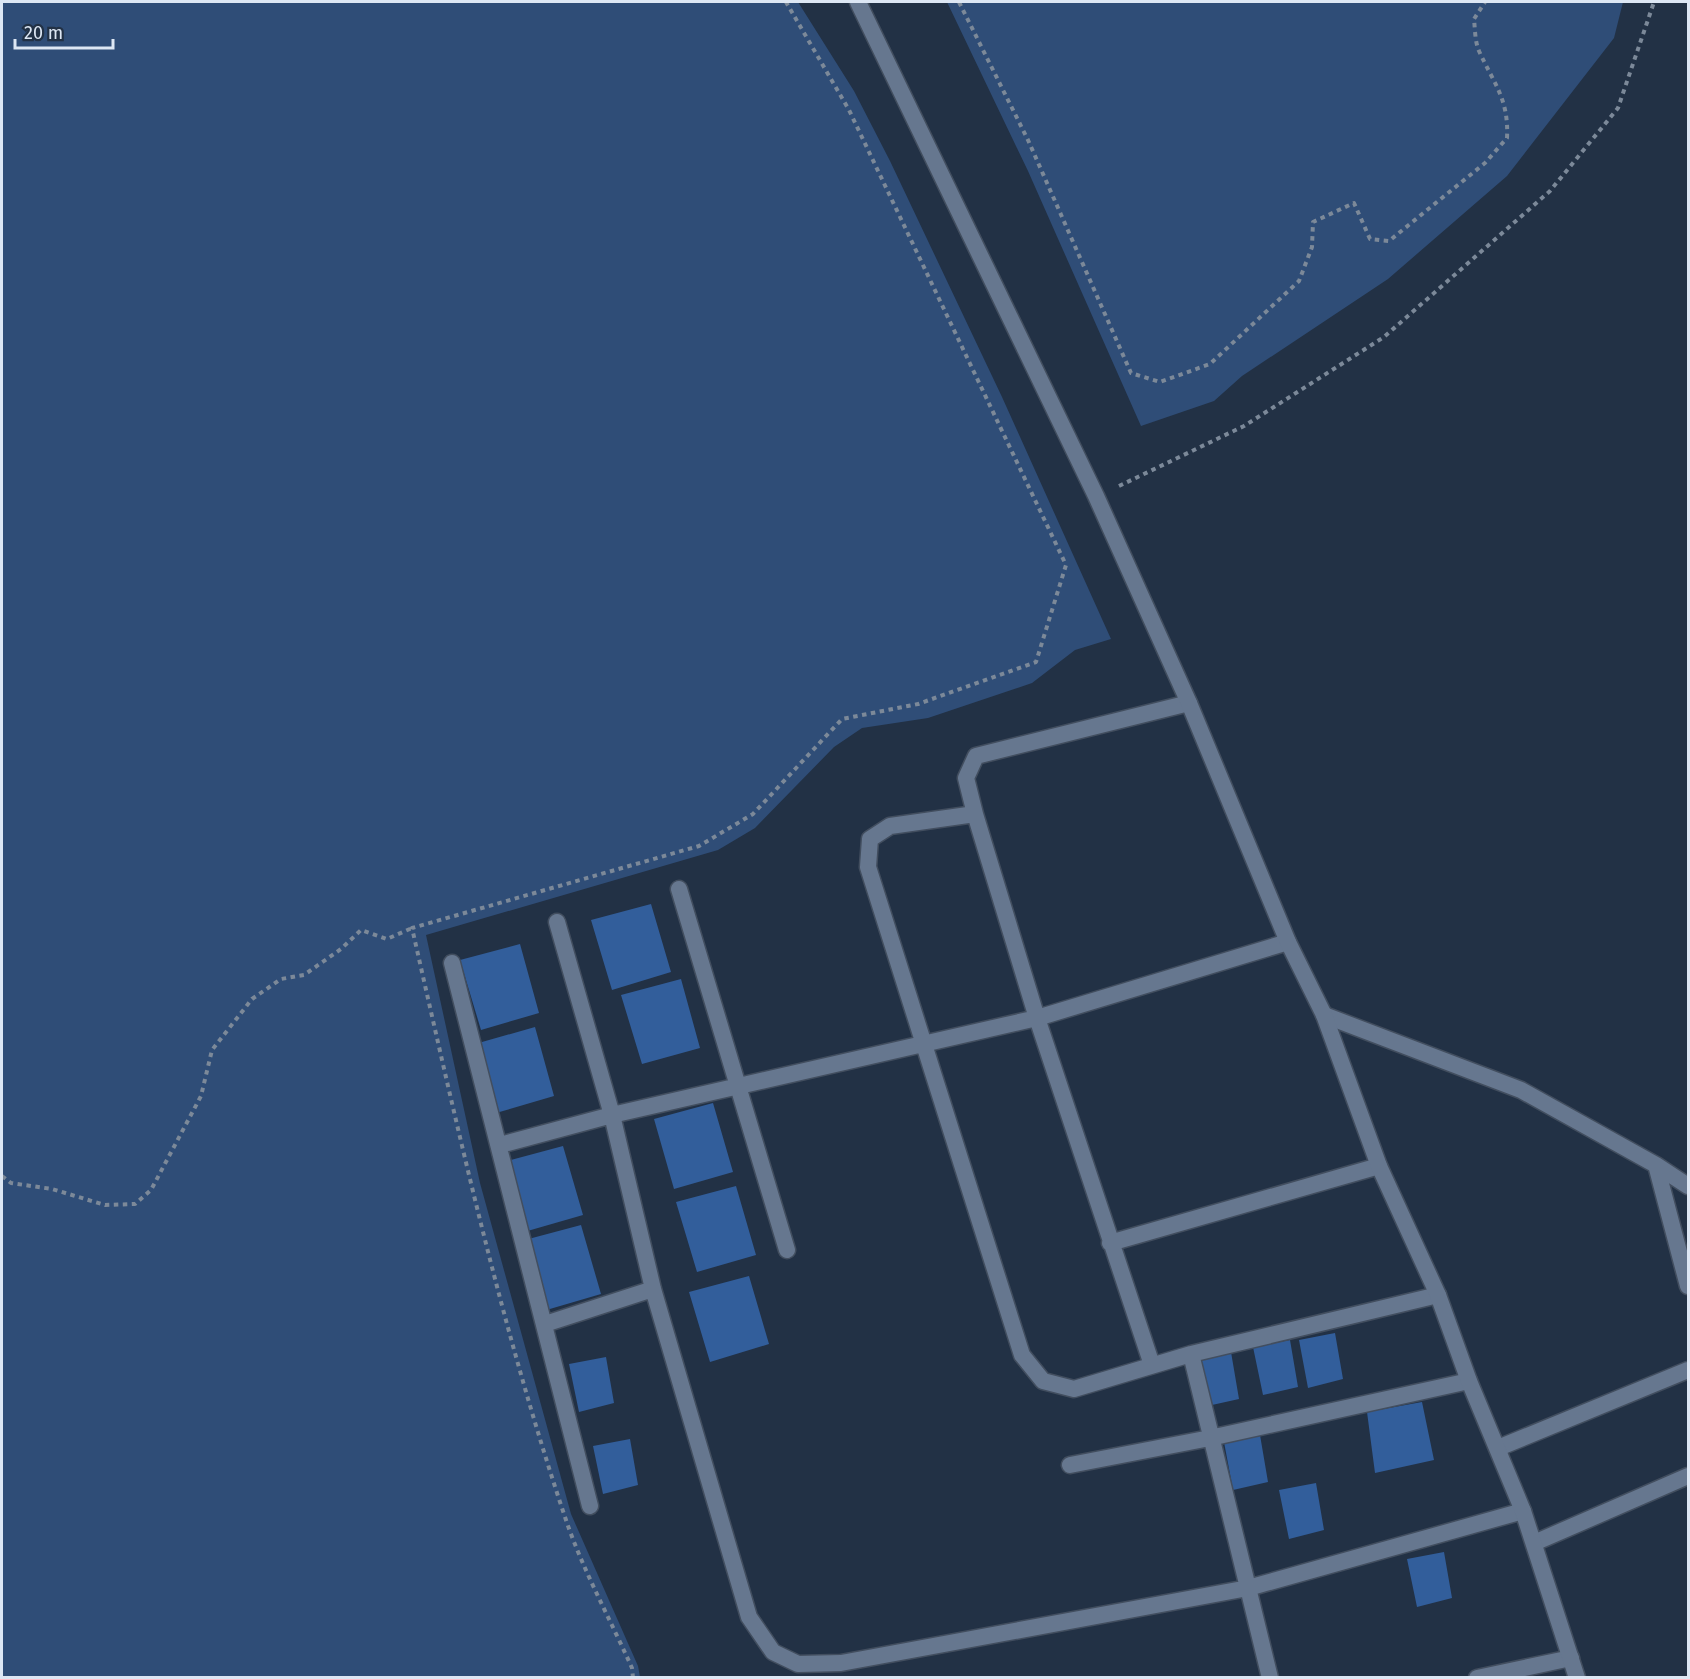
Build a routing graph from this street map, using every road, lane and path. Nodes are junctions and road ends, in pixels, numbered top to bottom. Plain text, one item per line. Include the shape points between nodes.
1 (786, 2) edge
2 (858, 2) edge
3 (959, 2) edge
4 (1485, 2) edge
5 (1654, 2) edge
6 (1096, 496) junction
7 (1189, 703) junction
8 (975, 814) junction
9 (679, 889) dead end
10 (557, 922) dead end
11 (412, 928) junction
12 (1288, 942) junction
13 (452, 963) dead end
14 (1324, 1016) junction
15 (1037, 1018) junction
16 (922, 1044) junction
17 (739, 1088) junction
18 (612, 1115) junction
19 (500, 1145) junction
20 (1656, 1165) junction
21 (1379, 1166) junction
22 (2, 1176) edge
23 (1689, 1186) edge
24 (1110, 1243) junction
25 (787, 1250) dead end
26 (1689, 1286) edge
27 (653, 1289) junction
28 (1438, 1295) junction
29 (545, 1324) junction
30 (1191, 1354) junction
31 (1152, 1365) junction
32 (1689, 1370) edge
33 (1469, 1381) junction
34 (1210, 1438) junction
35 (1497, 1448) junction
36 (1070, 1465) dead end
37 (1689, 1476) edge
38 (590, 1506) dead end
39 (1523, 1511) junction
40 (1534, 1543) junction
41 (1248, 1588) junction
42 (1571, 1658) junction
43 (633, 1677) edge
44 (1270, 1677) edge
45 (1478, 1677) edge
46 (1577, 1677) edge

1 - 11 path via 849,110 1066,565 1036,662 918,704 842,719 753,814 699,846
2 - 6 street
3 - 4 path via 1028,140 1131,374 1160,382 1210,364 1299,281 1312,247 1313,222 1354,203 1370,239 1389,241 1485,163 1507,138 1508,115 1478,49 1474,19
5 - 6 path via 1618,108 1550,191 1384,337 1244,426
6 - 7 street
7 - 8 street via 976,756 966,778
7 - 12 street
8 - 15 street
8 - 16 street via 890,826 870,839 868,867
9 - 17 street
10 - 18 street
11 - 22 path via 387,939 361,930 341,950 304,975 281,979 252,999 212,1050 201,1096 151,1190 135,1204 105,1205 52,1189 11,1183
11 - 43 path via 454,1115 542,1441 566,1522
12 - 14 street
12 - 15 street
13 - 19 street
14 - 20 street via 1521,1090
14 - 21 street
15 - 16 street
15 - 24 street
16 - 17 street
16 - 31 street via 1022,1355 1043,1381 1074,1389
17 - 18 street
17 - 25 street
18 - 19 street
18 - 27 street
19 - 29 street
20 - 23 street
20 - 26 street
21 - 24 street
21 - 28 street
24 - 31 street
27 - 29 street
27 - 41 street via 749,1617 773,1652 798,1664 841,1663
28 - 30 street
28 - 33 street
29 - 38 street
30 - 31 street
30 - 34 street
32 - 35 street
33 - 34 street
33 - 35 street
34 - 36 street
34 - 41 street
35 - 39 street
37 - 40 street
39 - 40 street
39 - 41 street
40 - 42 street
41 - 44 street
42 - 45 street
42 - 46 street

